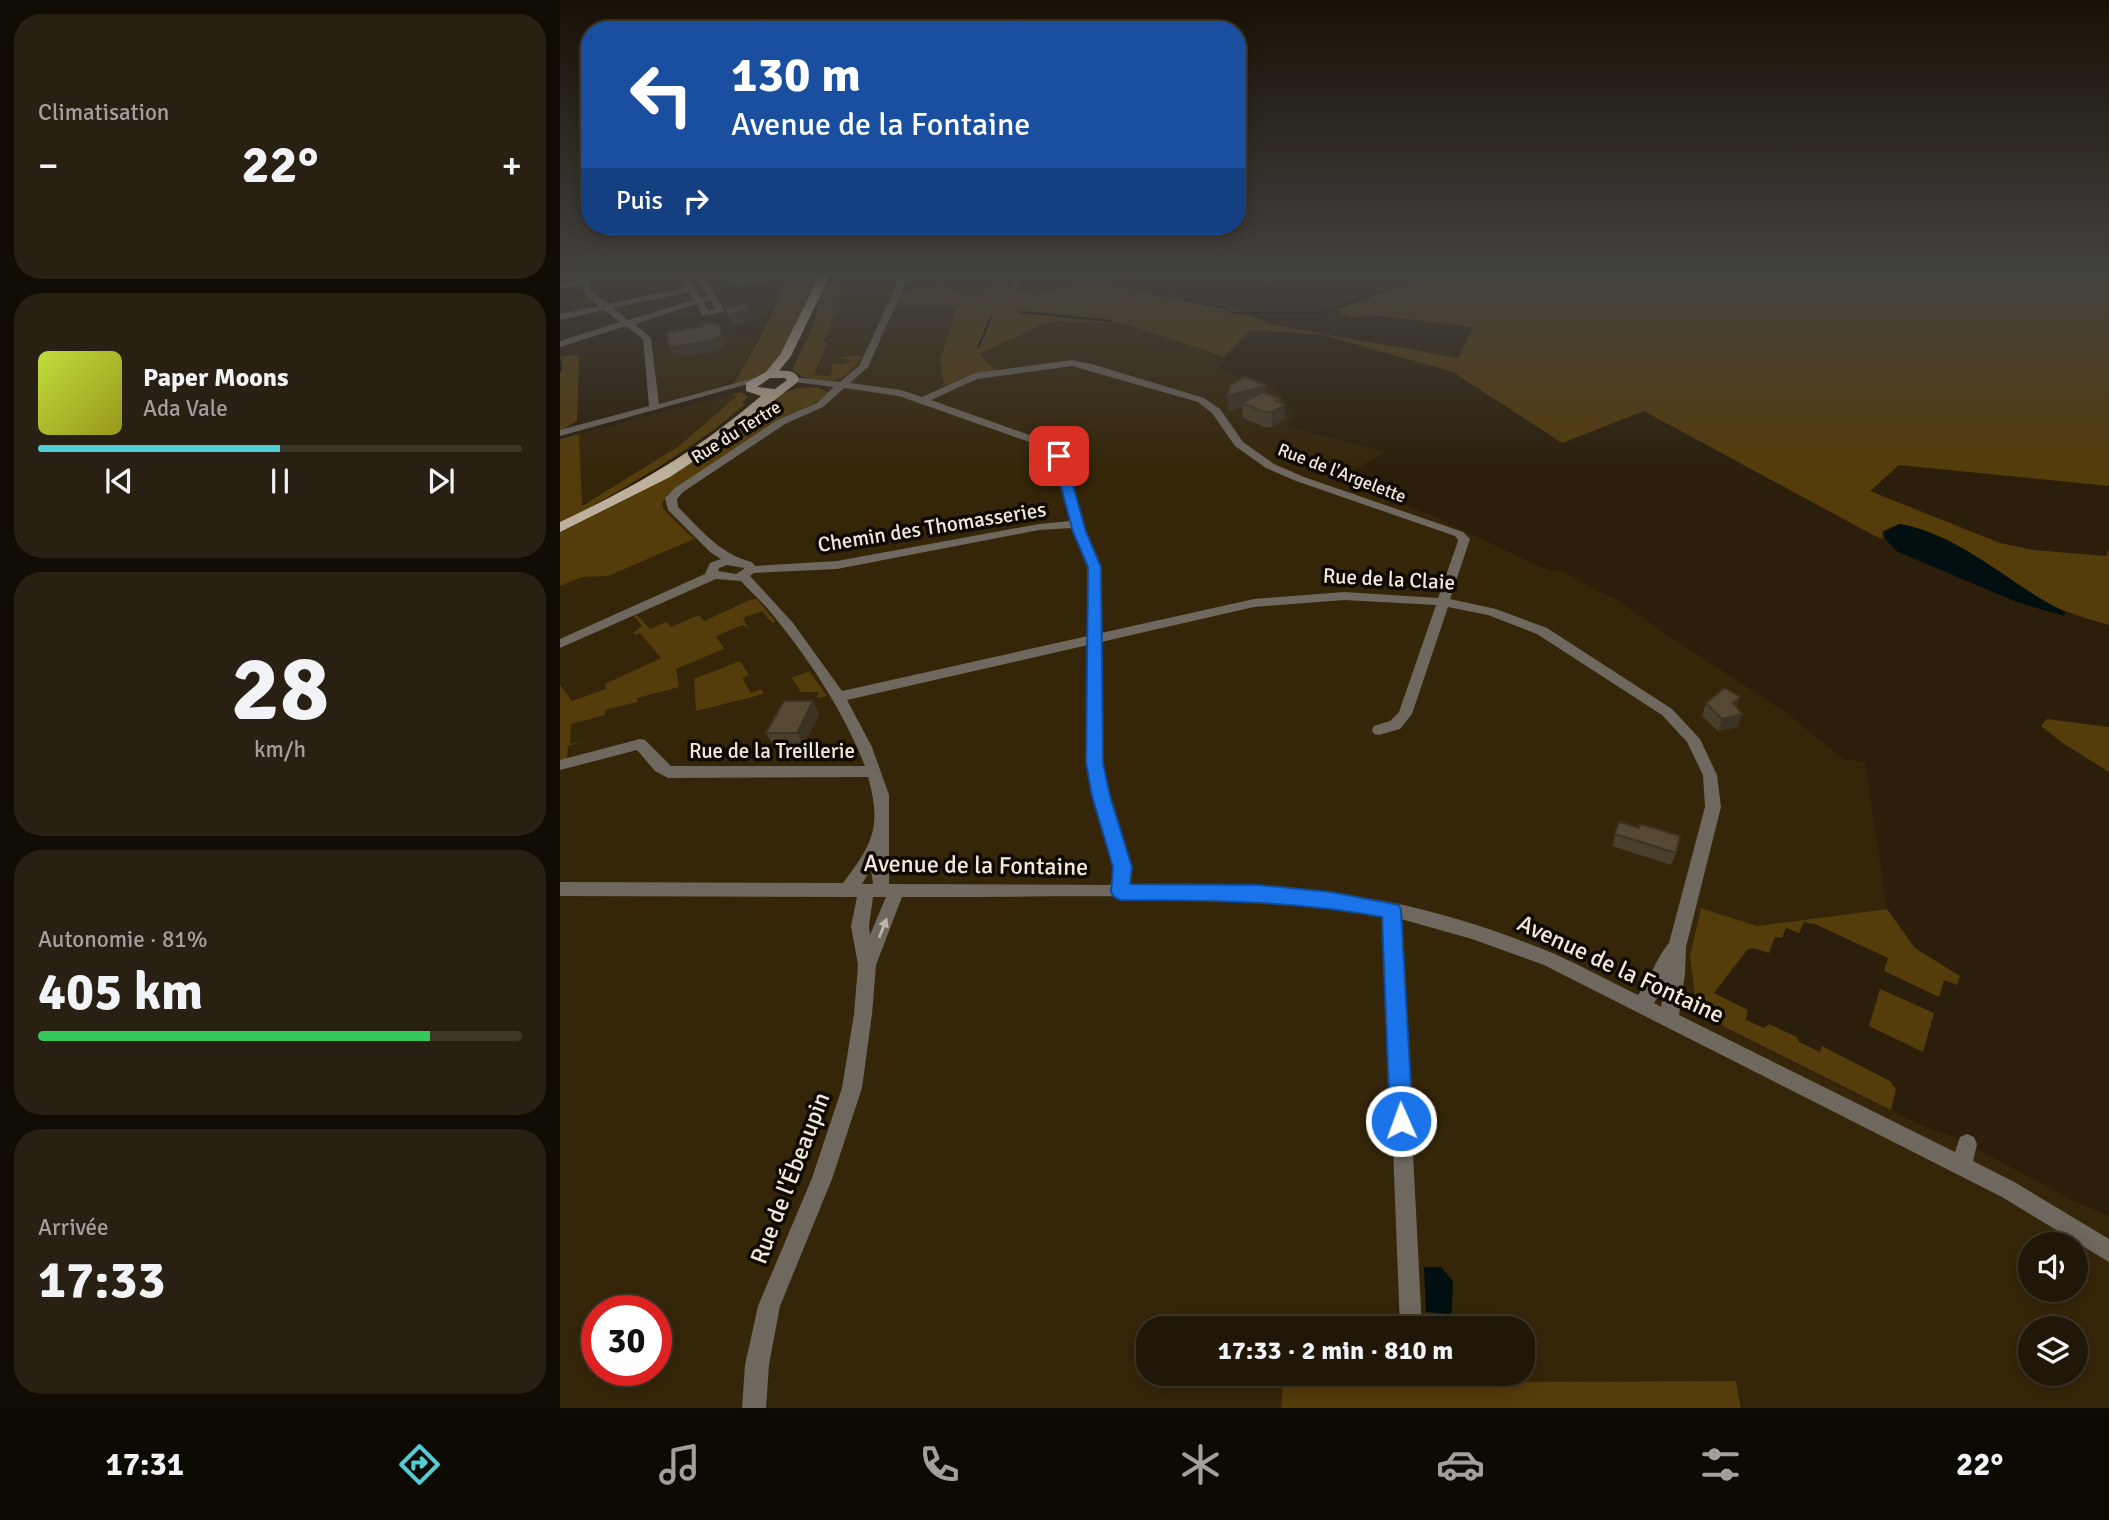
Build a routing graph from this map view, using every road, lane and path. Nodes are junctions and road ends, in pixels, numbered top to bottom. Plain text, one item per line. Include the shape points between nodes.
1 (647, 341) edge
2 (793, 341) edge
3 (805, 341) edge
4 (875, 341) edge
5 (770, 375) junction
6 (785, 384) junction
7 (843, 385) junction
8 (754, 387) junction
9 (923, 400) junction
10 (654, 408) junction
11 (560, 434) edge
12 (1077, 524) junction
13 (560, 527) edge
14 (714, 549) junction
15 (733, 561) junction
16 (713, 571) junction
17 (747, 573) junction
18 (1445, 602) junction
19 (1094, 639) junction
20 (560, 644) edge
21 (838, 697) junction
22 (1379, 730) dead end
23 (560, 765) edge
24 (874, 771) junction
25 (879, 840) junction
26 (560, 889) edge
27 (847, 890) junction
28 (882, 890) junction
29 (1120, 892) junction
30 (1392, 910) junction
31 (1677, 947) junction
32 (867, 965) junction
33 (1642, 1004) junction
34 (1669, 1019) junction
35 (1967, 1144) dead end
36 (1962, 1166) junction
37 (2109, 1251) edge
38 (1410, 1316) edge
39 (754, 1408) edge

1 - 10 street
2 - 5 main road
3 - 6 main road
4 - 7 street, Rue du Tertre via 863,367
5 - 6 main road
5 - 8 main road
6 - 7 street
6 - 8 main road
6 - 13 main road via 680,466
7 - 9 street
7 - 14 street, Rue du Tertre via 820,405 781,422 674,495 672,508
8 - 10 street
8 - 13 main road via 723,426
9 - 12 street via 1053,449 1059,456
9 - 18 street, Rue de l'Argelette via 975,376 1072,363 1201,400 1216,411 1239,444 1270,466 1459,534 1463,544
10 - 11 street
12 - 17 street, Chemin des Thomasseries via 837,565
12 - 19 street via 1094,567
14 - 15 street, Rue du Tertre
14 - 16 street
15 - 16 street
15 - 17 street, Rue du Tertre via 748,565
16 - 17 street, Chemin des Thomasseries
16 - 20 street
17 - 21 street
18 - 19 street, Rue de la Claie via 1300,598 1254,603
18 - 22 street, Rue de l'Argelette via 1405,715 1395,725
18 - 31 street, Rue de la Claie via 1499,614 1542,631 1667,712 1693,739 1710,775 1713,807
19 - 21 street, Rue de la Claie
19 - 29 street via 1095,763 1122,867
21 - 24 street via 866,746
23 - 24 street, Rue de la Treillerie via 640,744 662,769 672,772
24 - 25 street via 881,796
25 - 27 street
25 - 28 street
26 - 27 street, Avenue de la Fontaine
27 - 28 street, Avenue de la Fontaine
28 - 29 street, Avenue de la Fontaine
32 -> 28 street, Rue de l'Ébeaupin
28 - 32 street, Rue de l'Ébeaupin via 862,905 860,926
29 - 30 street, Avenue de la Fontaine via 1266,893
30 - 33 street, Avenue de la Fontaine via 1524,950
30 - 38 street
31 - 33 street, Rue de la Claie via 1667,958 1656,988
31 - 34 street, Rue de la Claie
32 - 39 street, Rue de l'Ébeaupin via 852,1088 822,1179 769,1306
33 - 34 street, Avenue de la Fontaine
34 - 36 street, Avenue de la Fontaine
35 - 36 street
36 - 37 street, Avenue de la Fontaine

